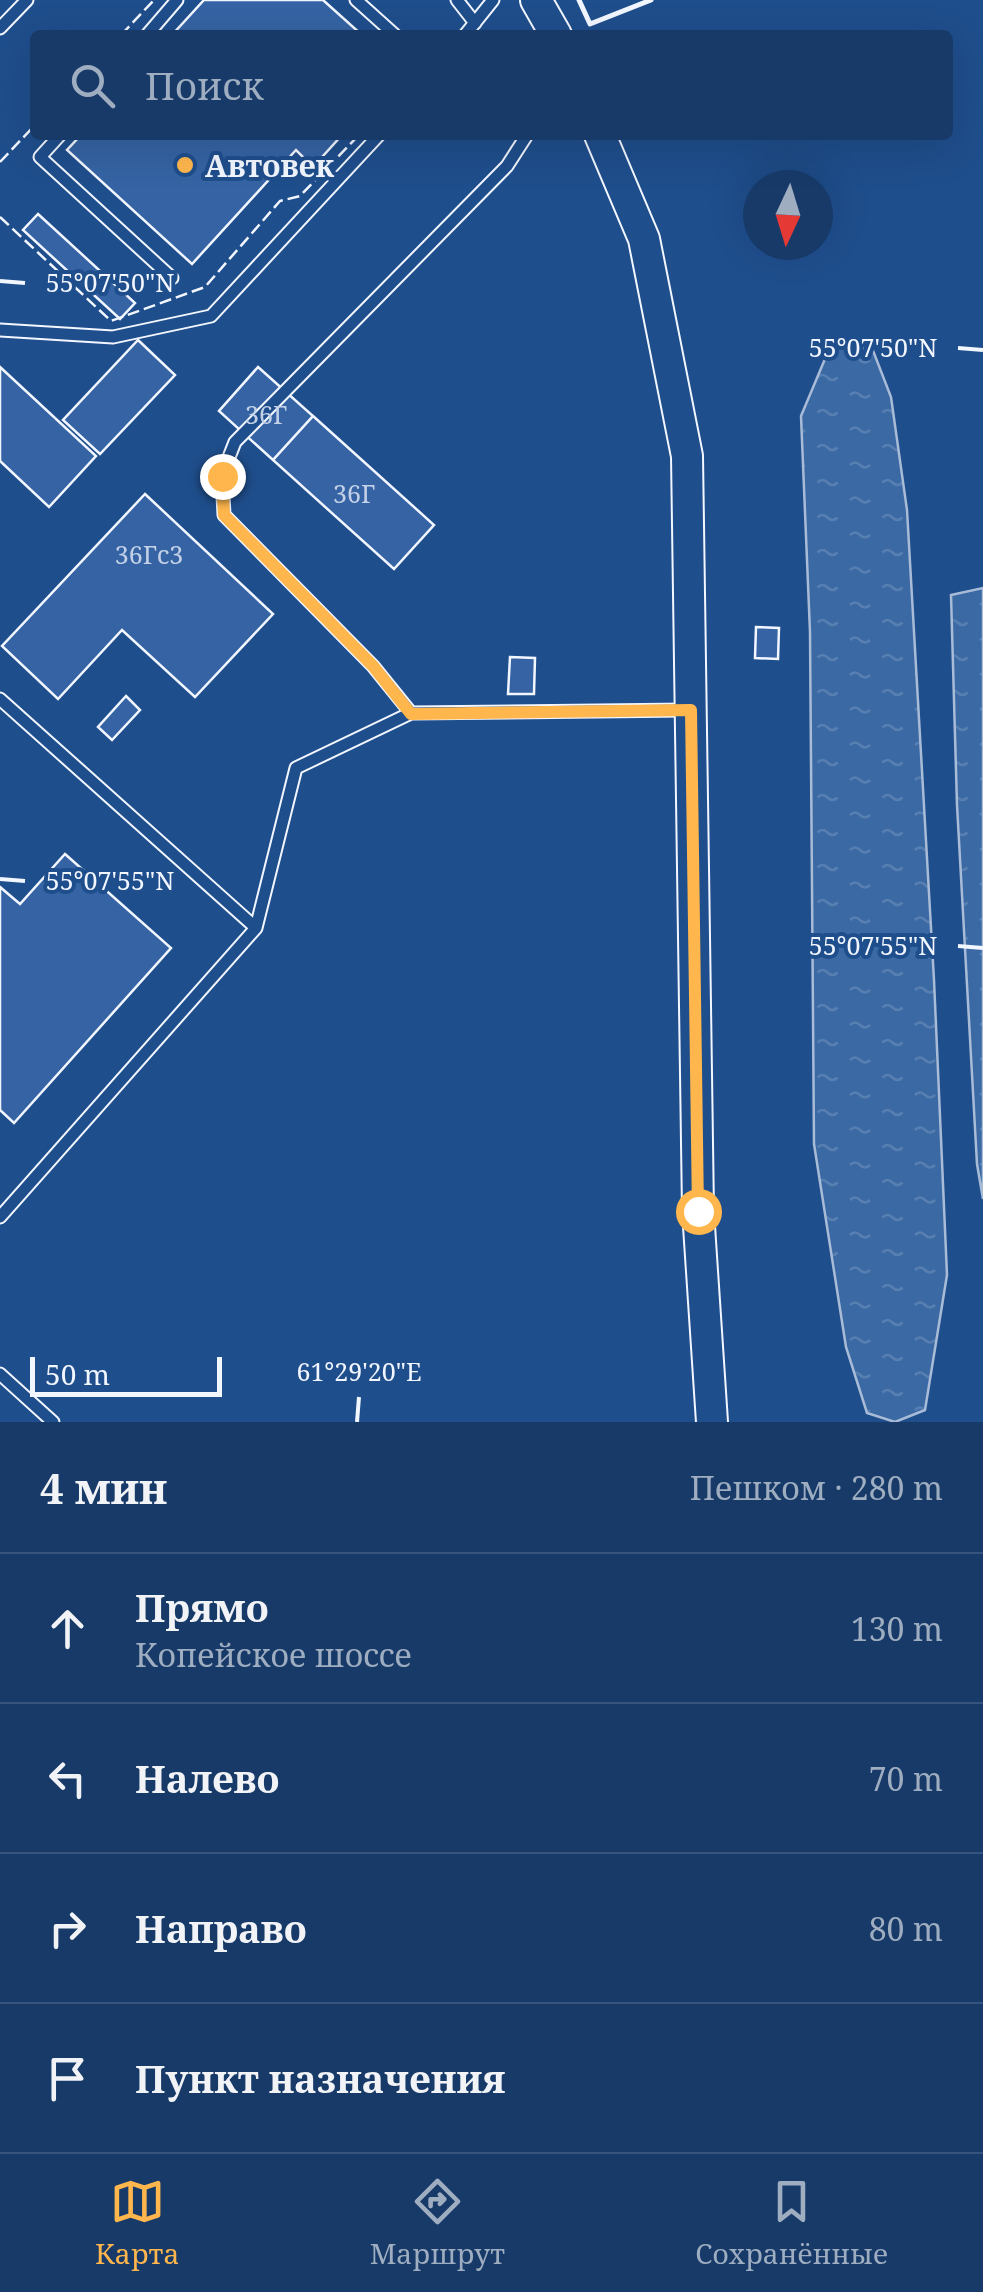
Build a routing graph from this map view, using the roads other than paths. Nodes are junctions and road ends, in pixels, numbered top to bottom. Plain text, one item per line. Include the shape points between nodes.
1 (28, 0) edge
2 (177, 0) edge
3 (356, 0) edge
4 (457, 0) edge
5 (494, 0) edge
6 (536, 0) edge
7 (474, 23) junction
8 (0, 28) edge
9 (151, 30) edge
10 (389, 30) edge
11 (469, 30) edge
12 (553, 30) edge
13 (56, 140) edge
14 (374, 140) edge
15 (524, 140) edge
16 (602, 140) edge
17 (172, 278) dead end
18 (0, 330) edge
19 (0, 699) edge
20 (691, 710) junction
21 (411, 714) junction
22 (256, 928) junction
23 (0, 1217) edge
24 (0, 1374) edge
25 (53, 1422) edge
26 (712, 1422) edge

1 - 8 lane
2 - 9 lane
3 - 10 lane
4 - 7 lane
5 - 7 lane
6 - 12 street
7 - 11 lane
13 - 17 lane via 40,158
14 - 18 lane via 212,316 113,337
15 - 21 lane via 507,166 235,442 222,476 224,515 373,666
16 - 20 street via 644,239 687,456
19 - 22 lane
20 - 21 lane
20 - 26 street via 698,1211
21 - 22 lane via 296,768
22 - 23 lane
24 - 25 lane

